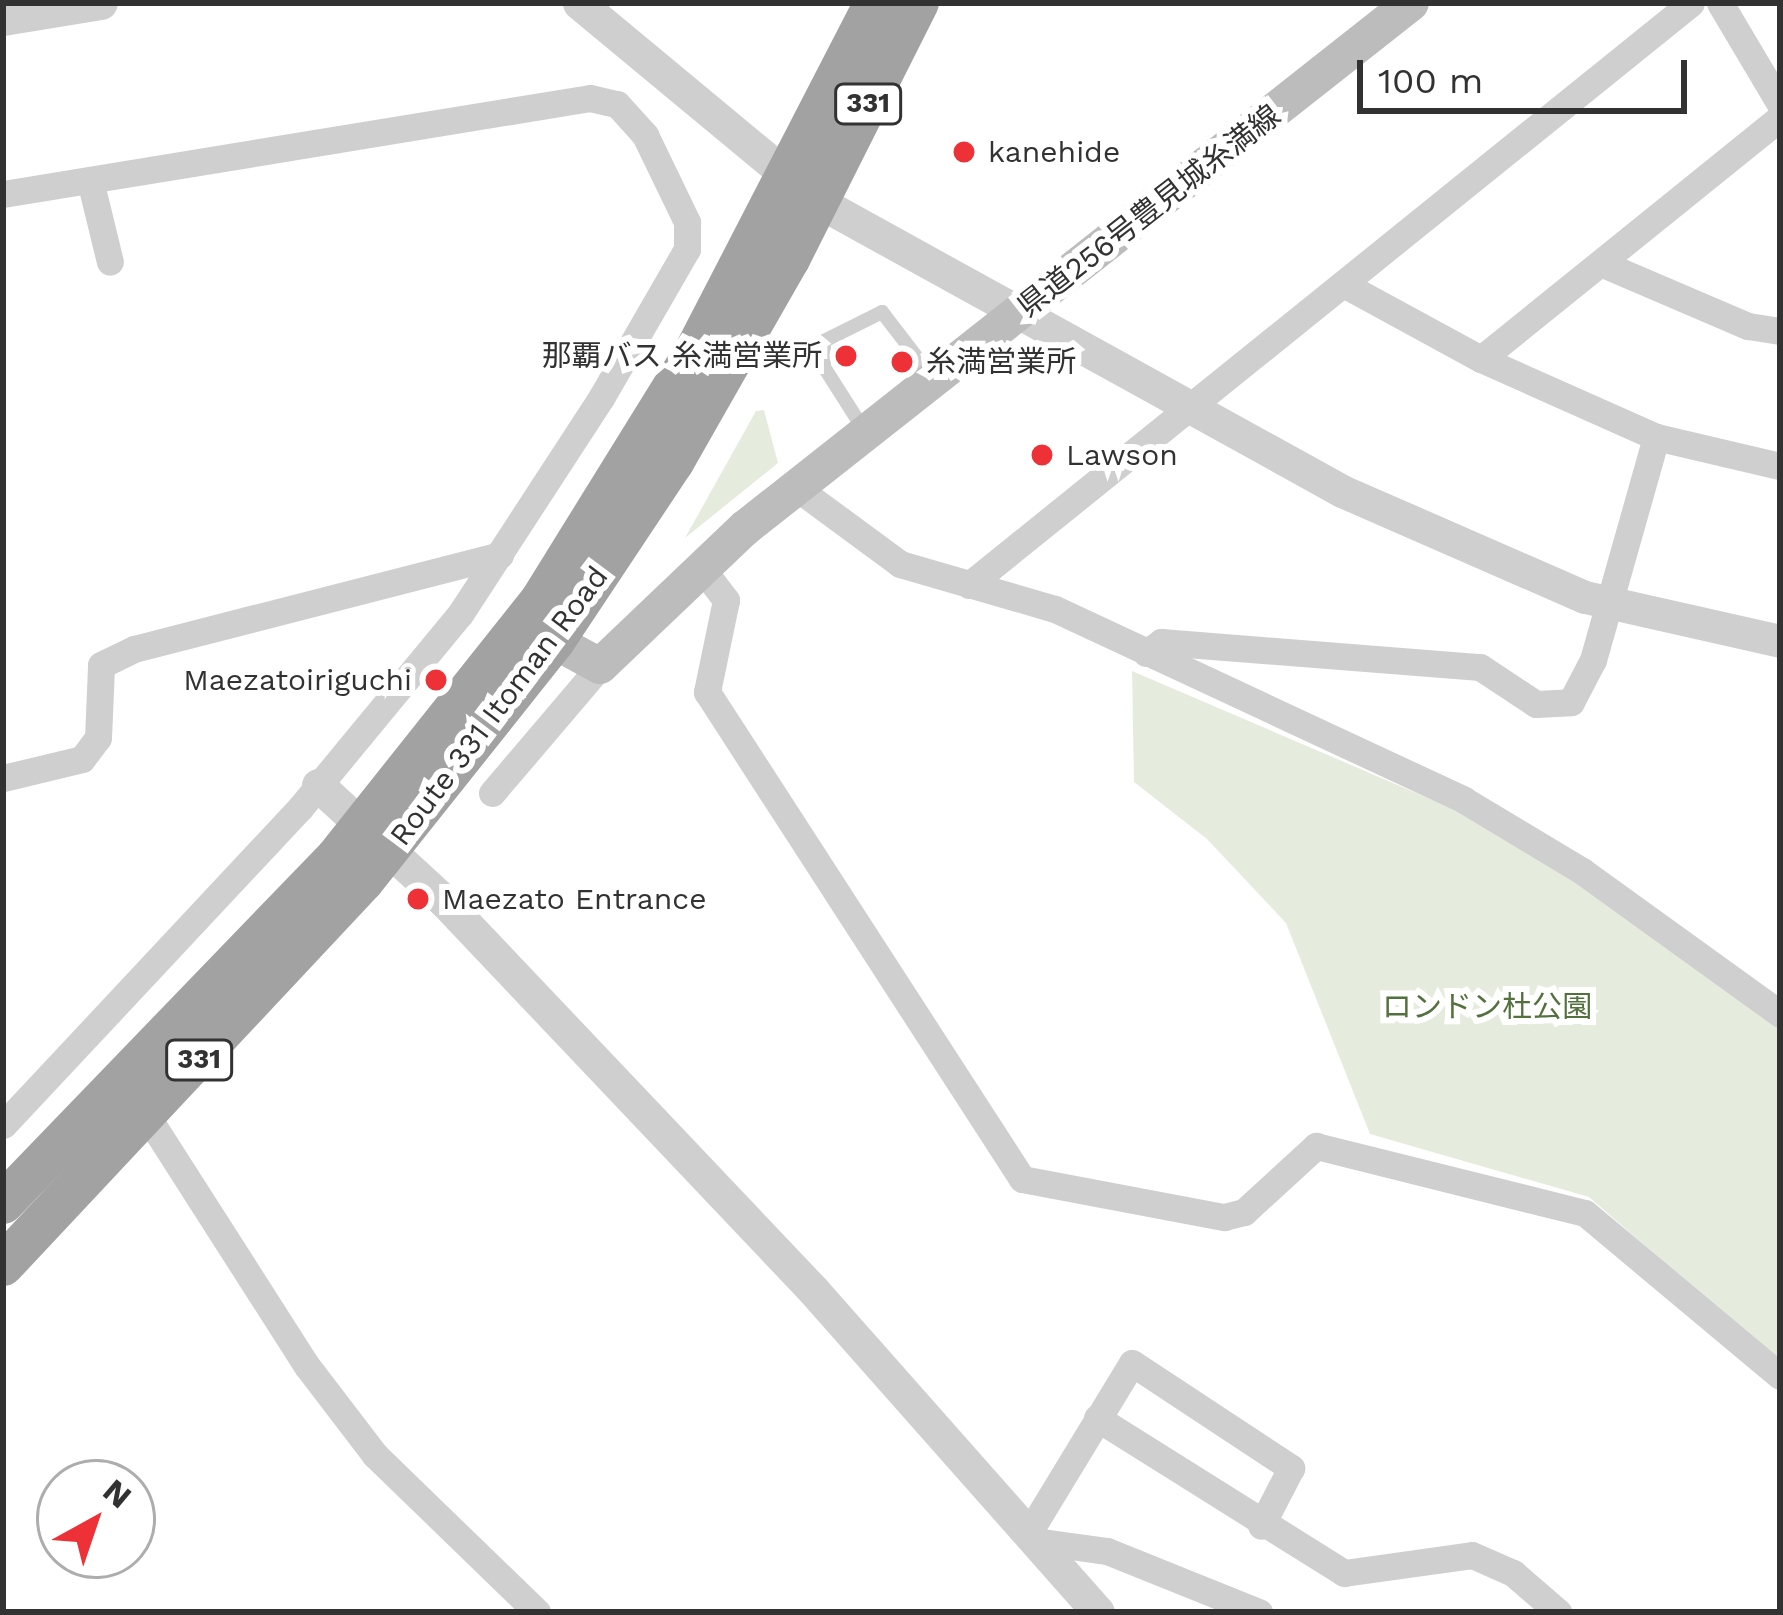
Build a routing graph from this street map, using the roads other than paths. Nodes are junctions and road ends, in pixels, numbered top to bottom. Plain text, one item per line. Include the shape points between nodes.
1 (100, 3) edge
2 (579, 3) edge
3 (1411, 3) edge
4 (1691, 3) edge
5 (1720, 3) edge
6 (895, 6) edge
7 (3, 19) edge
8 (1780, 104) edge
9 (1780, 118) edge
10 (90, 180) junction
11 (804, 190) junction
12 (3, 194) edge
13 (110, 262) dead end
14 (1603, 264) junction
15 (1345, 285) junction
16 (1021, 312) junction
17 (1780, 331) edge
18 (1481, 359) junction
19 (935, 381) junction
20 (1189, 406) junction
21 (867, 433) junction
22 (1656, 437) junction
23 (1780, 466) edge
24 (797, 488) junction
25 (500, 555) junction
26 (700, 566) junction
27 (969, 585) junction
28 (1609, 604) junction
29 (554, 641) junction
30 (1780, 641) edge
31 (1146, 653) junction
32 (600, 666) junction
33 (3, 778) edge
34 (317, 785) junction
35 (492, 794) dead end
36 (376, 838) junction
37 (1780, 1014) edge
38 (147, 1117) junction
39 (3, 1125) edge
40 (3, 1203) edge
41 (3, 1265) edge
42 (1780, 1376) edge
43 (1097, 1418) junction
44 (1262, 1526) junction
45 (1036, 1536) junction
46 (537, 1612) edge
47 (1098, 1612) edge
48 (1259, 1612) edge
49 (1558, 1612) edge

1 - 7 street
2 - 11 street
3 - 16 main road, 県道256号豊見城糸満線
4 - 15 street
5 - 8 street
6 - 11 highway, Route 331 Itoman Road / 331
9 - 14 street
10 - 12 street
10 - 13 street
10 - 25 street via 590,98 617,104 645,135 687,222 687,249
11 - 16 street
11 - 29 highway, Route 331 Itoman Road / 331 via 673,461
11 - 36 highway, Route 331 Itoman Road / 331 via 540,602
14 - 17 street via 1748,326
14 - 18 street
15 - 18 street
15 - 20 street
16 - 19 main road, 県道256号豊見城糸満線
16 - 20 street
18 - 22 street
19 - 21 main road, 県道256号豊見城糸満線
19 - 21 lane via 882,312 824,341 824,368
20 - 27 street
20 - 28 street via 1445,542
21 - 24 main road, 県道256号豊見城糸満線
22 - 23 street
22 - 28 street
24 - 26 main road, 県道256号豊見城糸満線
24 - 27 street via 899,564
25 - 33 street via 134,649 101,665 98,738 82,759
25 - 34 street
26 - 32 main road, 県道256号豊見城糸満線
26 - 42 street via 726,600 707,692 1022,1179 1224,1217 1244,1212 1316,1146 1585,1213
27 - 31 street via 1055,609
28 - 30 street
28 - 31 street via 1571,702 1536,704 1480,667 1161,642
29 - 32 main road
29 - 36 highway, Route 331 Itoman Road / 331
31 - 37 street via 1464,800 1582,872
32 - 35 street
34 - 36 street
34 - 39 street
36 - 38 highway, Route 331 Itoman Road / 331
36 - 40 highway, Route 331 Itoman Road / 331
36 - 45 street
38 - 41 highway, Route 331 Itoman Road / 331
38 - 46 street via 375,1455
43 - 44 street
43 - 44 street via 1132,1363 1240,1428 1291,1468
43 - 45 street
44 - 49 street via 1344,1573 1472,1555 1513,1573
45 - 47 street
45 - 48 street via 1107,1551

